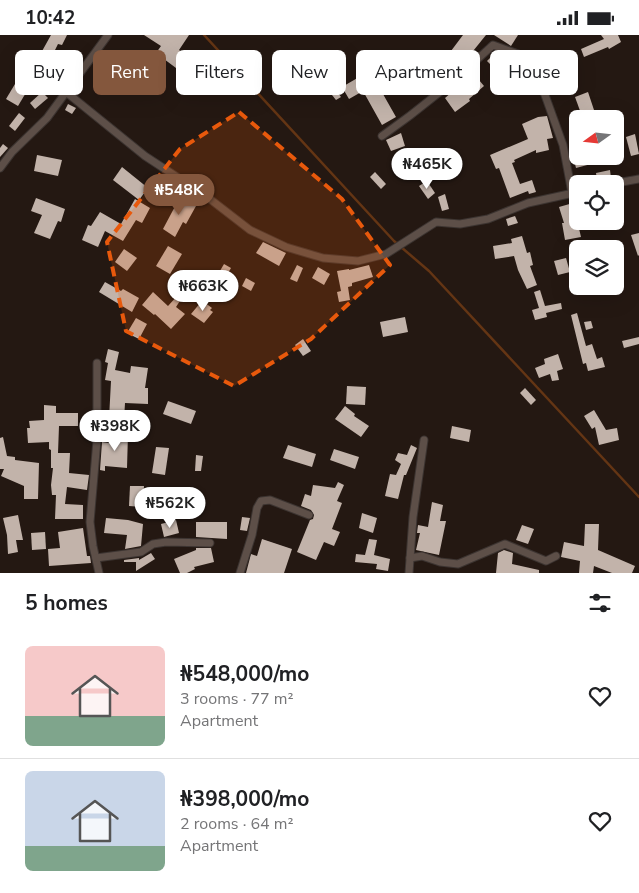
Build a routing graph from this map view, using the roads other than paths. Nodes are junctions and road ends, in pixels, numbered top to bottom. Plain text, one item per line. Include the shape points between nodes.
1 (108, 35) edge
2 (83, 69) edge
3 (64, 95) edge
4 (70, 95) edge
5 (382, 136) dead end
6 (0, 168) edge
7 (571, 175) edge
8 (639, 179) edge
9 (624, 182) edge
10 (569, 193) edge
11 (97, 363) dead end
12 (424, 440) dead end
13 (310, 515) dead end
14 (210, 543) dead end
15 (556, 557) dead end
16 (96, 558) junction
17 (410, 558) junction
18 (99, 573) edge
19 (240, 573) edge
20 (409, 573) edge

1 - 2 street
3 - 6 street
4 - 10 street via 145,156 250,230 286,247 323,258 358,261 386,255 436,223 460,224 488,219 528,203
5 - 7 street via 418,111 493,45 532,59
8 - 9 street
11 - 16 street via 97,440 90,522
12 - 17 street
13 - 19 street via 270,500 262,501 257,508
14 - 16 street via 166,542 153,544 141,552
15 - 17 street via 546,561 505,544 458,564 422,556
16 - 18 street
17 - 20 street

